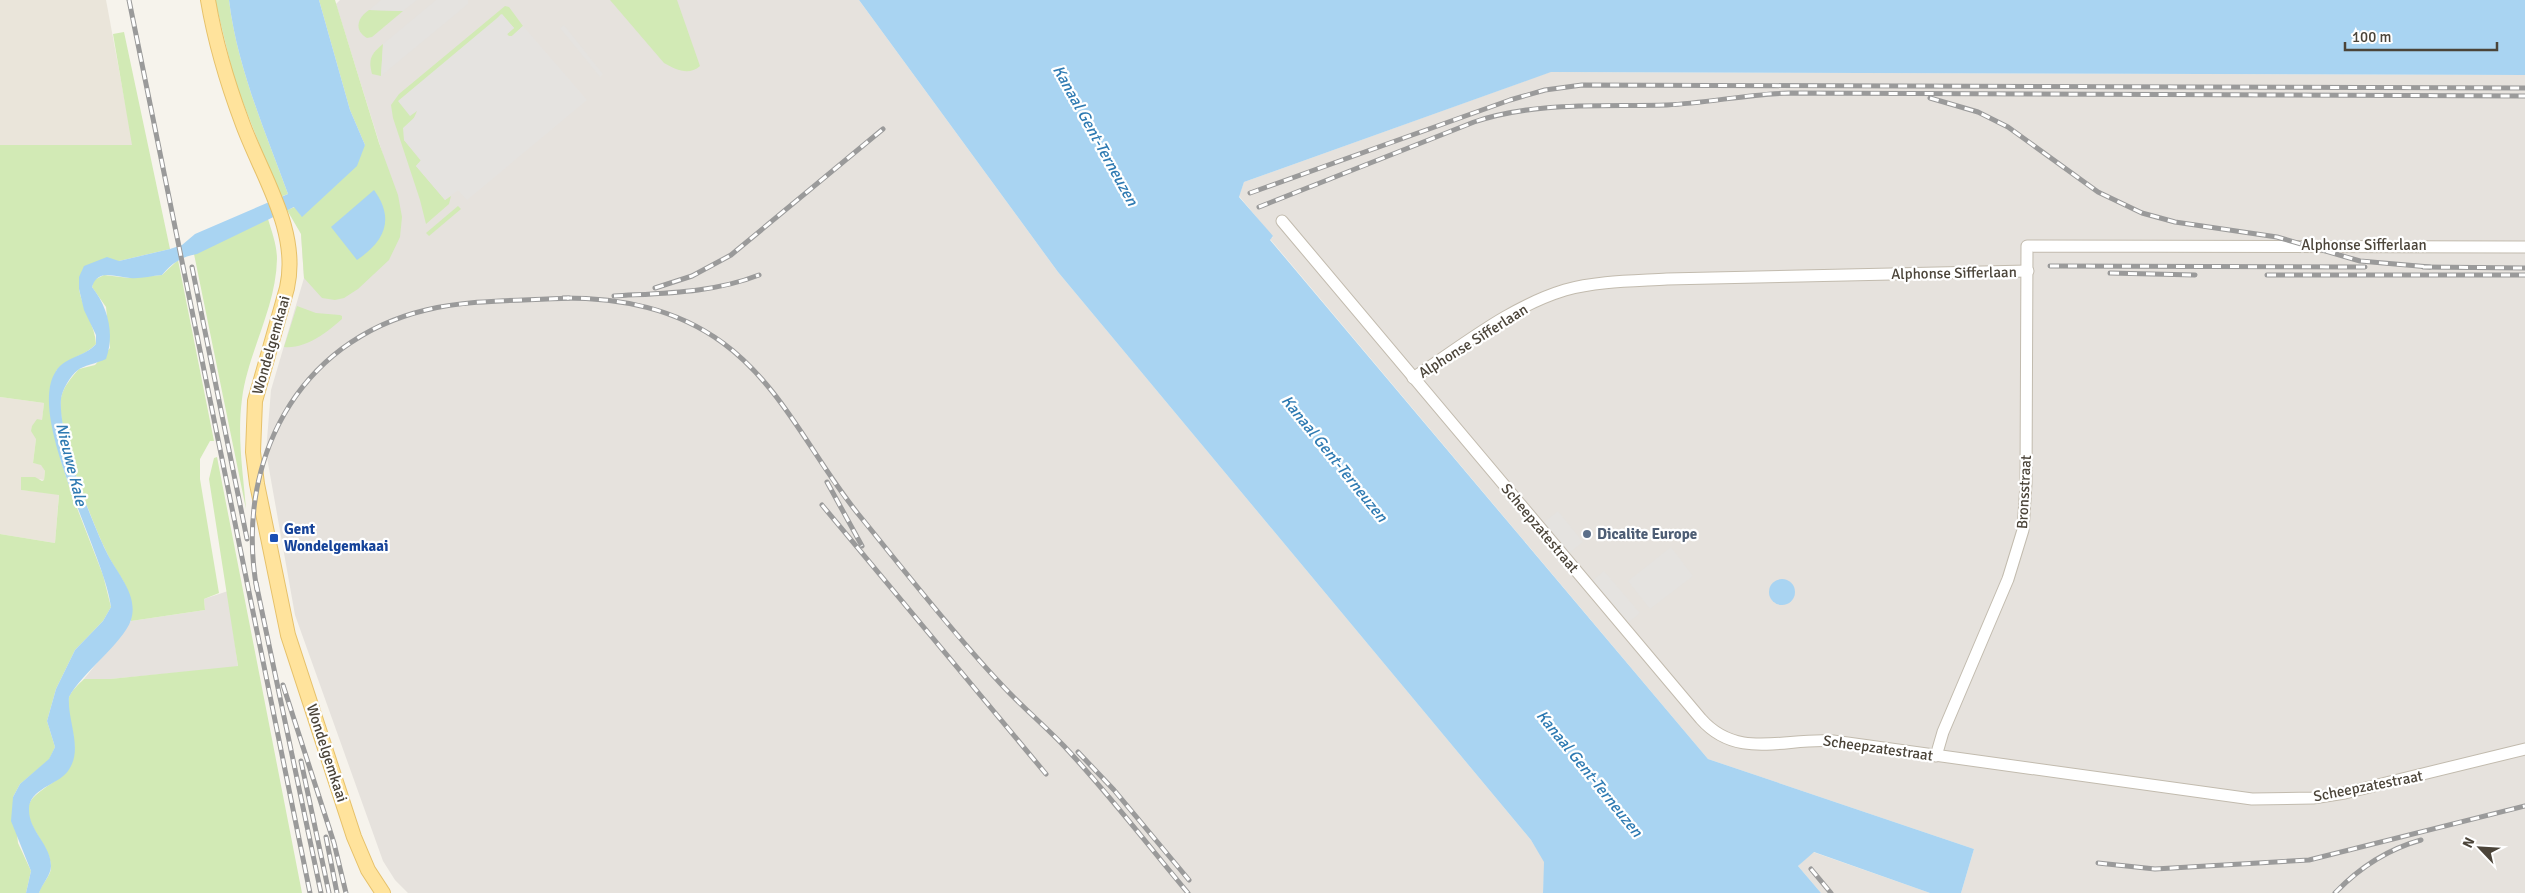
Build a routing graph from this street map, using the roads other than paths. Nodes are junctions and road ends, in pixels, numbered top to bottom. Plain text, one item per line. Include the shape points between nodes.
1 (208, 0) edge
2 (1282, 221) dead end
3 (2525, 247) edge
4 (2028, 271) junction
5 (1413, 378) junction
6 (2525, 749) edge
7 (1936, 756) junction
8 (383, 893) edge

1 - 8 main road, Wondelgemkaai via 232,92 289,246 290,275 255,401 252,436 255,474 288,635 354,837 368,870
2 - 5 street, Scheepzatestraat
3 - 4 street, Alphonse Sifferlaan via 2027,246
4 - 5 street, Alphonse Sifferlaan via 1622,281 1565,290 1516,311
4 - 7 street, Bronsstraat via 2024,530 2008,579 1943,732
5 - 7 street, Scheepzatestraat via 1717,734 1755,745 1817,740
6 - 7 street, Scheepzatestraat via 2372,788 2278,800

